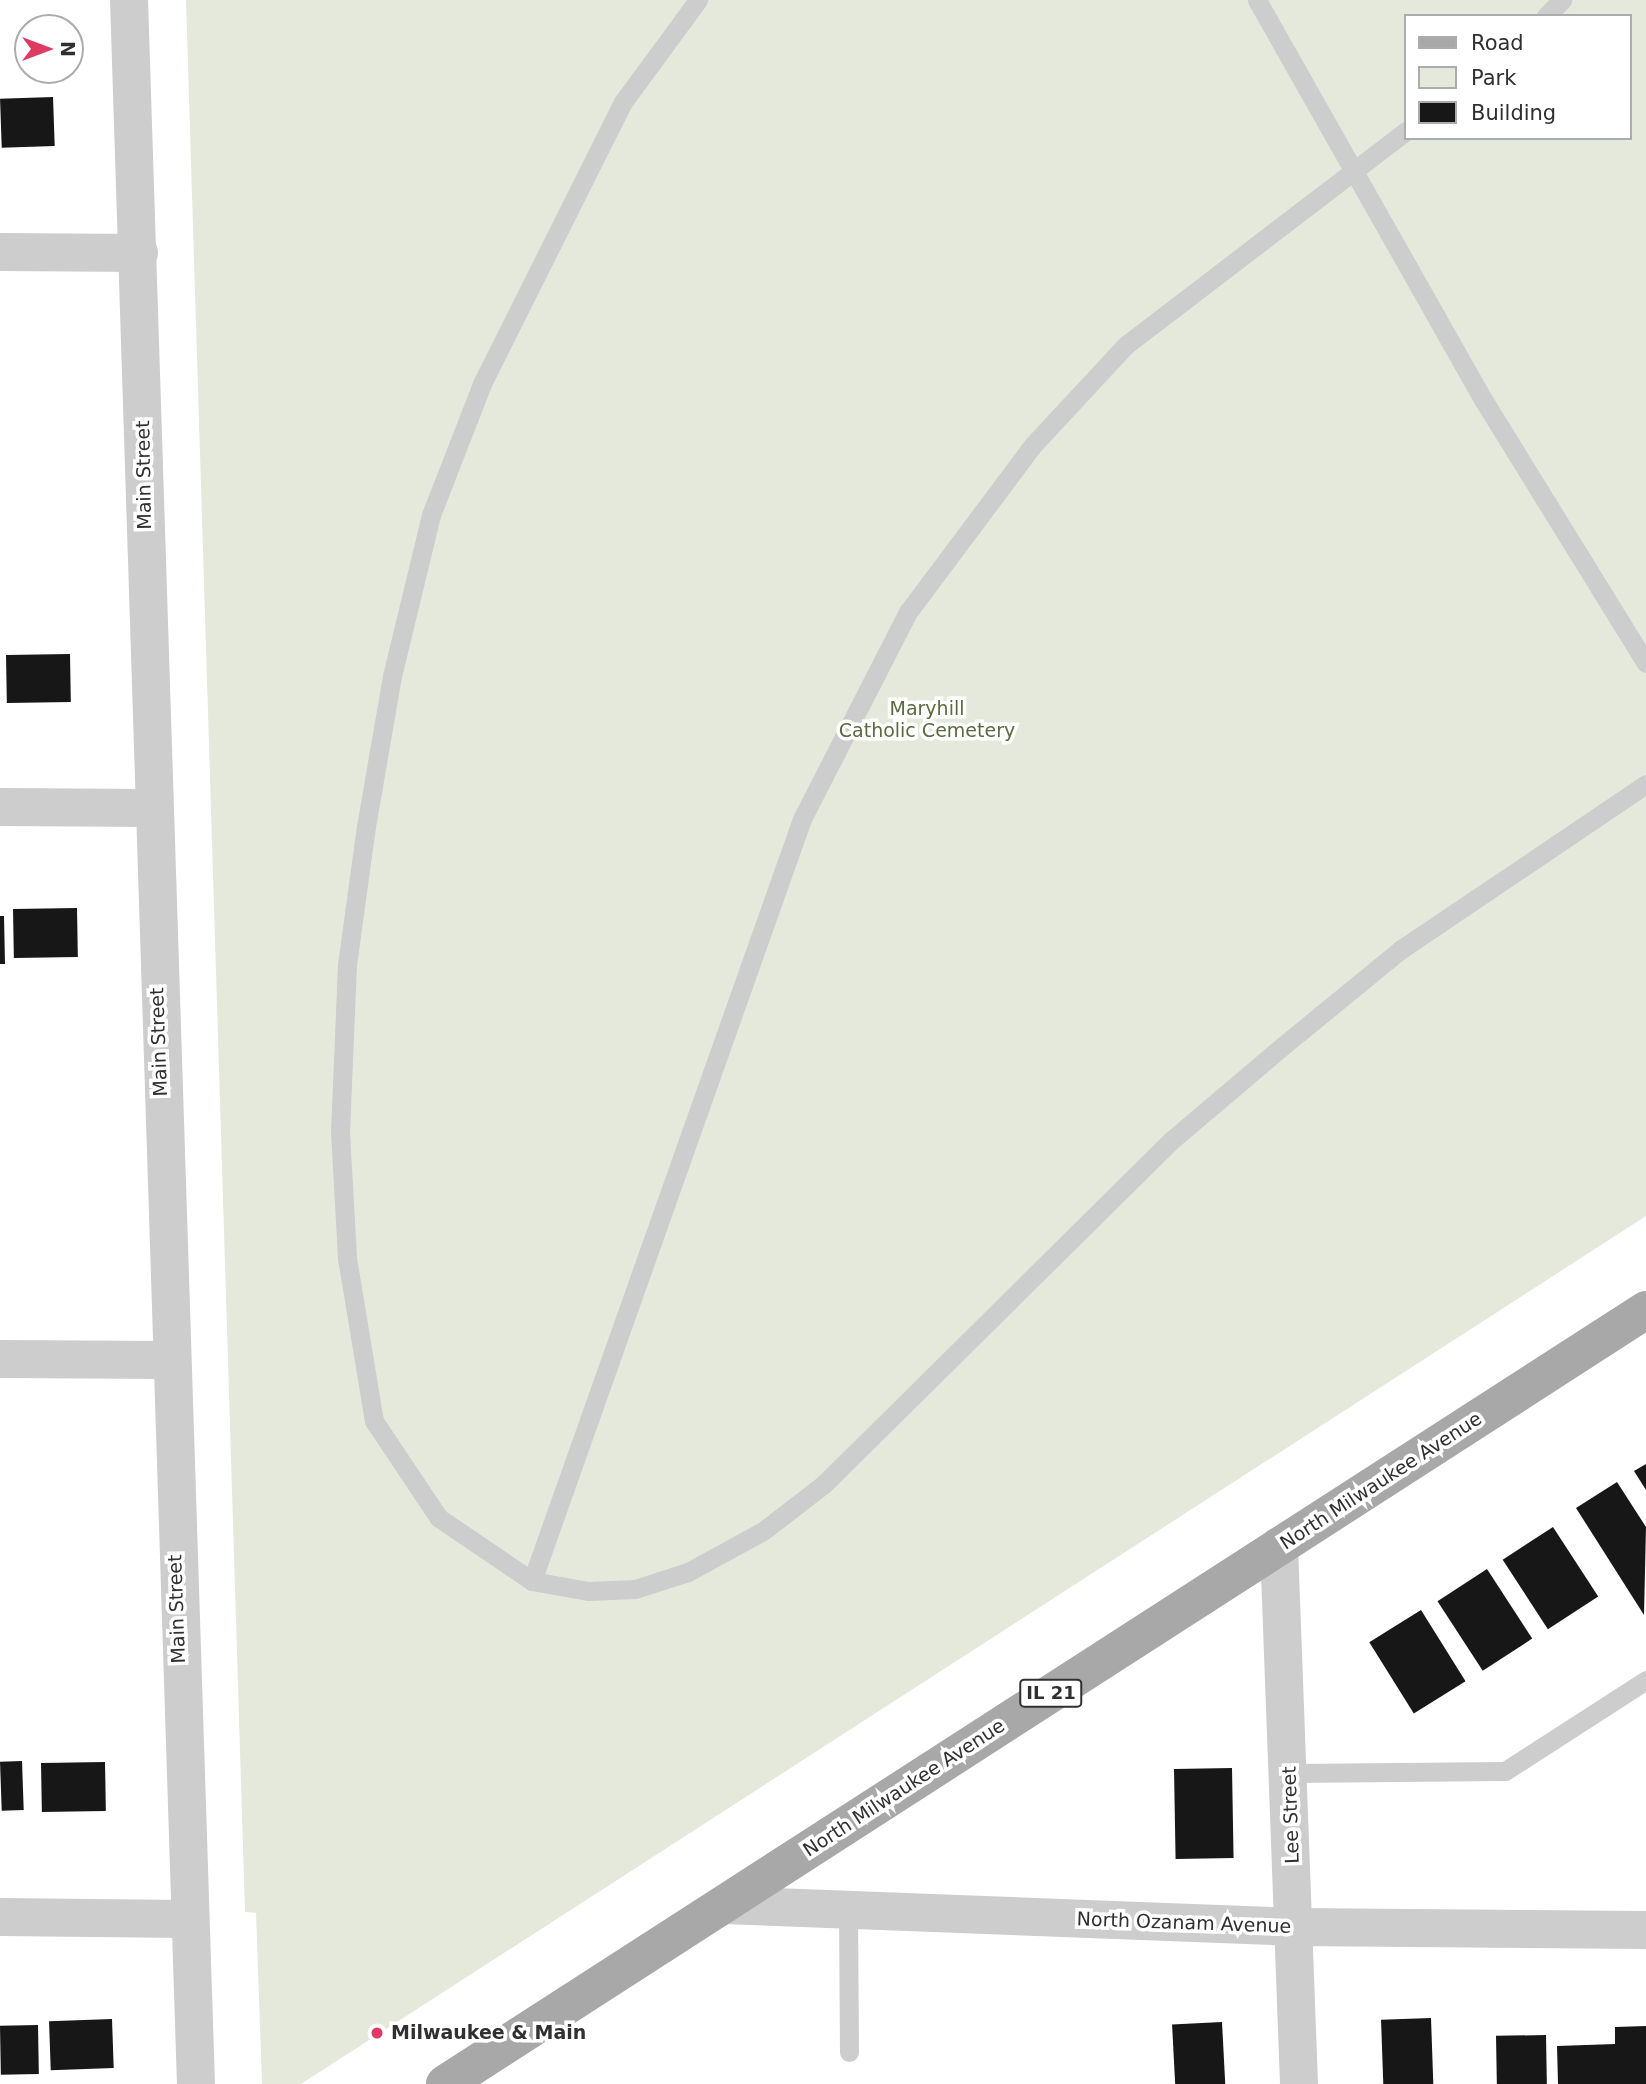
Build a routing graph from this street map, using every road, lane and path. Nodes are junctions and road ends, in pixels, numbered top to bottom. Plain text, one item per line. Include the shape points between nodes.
1 (129, 0) edge
2 (698, 0) edge
3 (1257, 0) edge
4 (1562, 0) edge
5 (1548, 14) edge
6 (1404, 133) edge
7 (1352, 175) junction
8 (0, 251) edge
9 (139, 253) junction
10 (1646, 663) edge
11 (1646, 783) edge
12 (0, 807) edge
13 (152, 808) junction
14 (1646, 1310) edge
15 (0, 1359) edge
16 (169, 1360) junction
17 (1279, 1546) junction
18 (532, 1581) junction
19 (1646, 1680) edge
20 (1290, 1773) junction
21 (723, 1905) junction
22 (848, 1910) junction
23 (0, 1917) edge
24 (187, 1919) junction
25 (1295, 1927) junction
26 (1646, 1930) edge
27 (849, 2052) dead end
28 (196, 2084) edge
29 (445, 2084) edge
30 (1298, 2084) edge

1 - 9 street, Main Street
2 - 18 lane via 623,102 552,236 482,384 431,515 393,676 347,965 340,1132 347,1258 374,1421 439,1518
3 - 7 lane
4 - 5 lane
6 - 7 lane
7 - 10 lane
7 - 18 lane via 1126,345 1033,445 908,612 802,819
8 - 9 street
9 - 13 street, Main Street
11 - 18 lane via 1400,950 1254,1070 1173,1139 824,1485 763,1531 688,1572 635,1589 589,1591
12 - 13 street
13 - 16 street, Main Street
14 - 17 main road, North Milwaukee Avenue / IL 21
15 - 16 street
16 - 24 street, Main Street
17 - 20 street, Lee Street
17 - 21 main road, North Milwaukee Avenue / IL 21
19 - 20 lane via 1505,1771
20 - 25 street, Lee Street
21 - 22 street, North Ozanam Avenue
21 - 29 main road, North Milwaukee Avenue / IL 21
22 - 25 street, North Ozanam Avenue
22 - 27 lane
23 - 24 street
24 - 28 street, Main Street
25 - 26 street, North Ozanam Avenue
25 - 30 street, Lee Street

